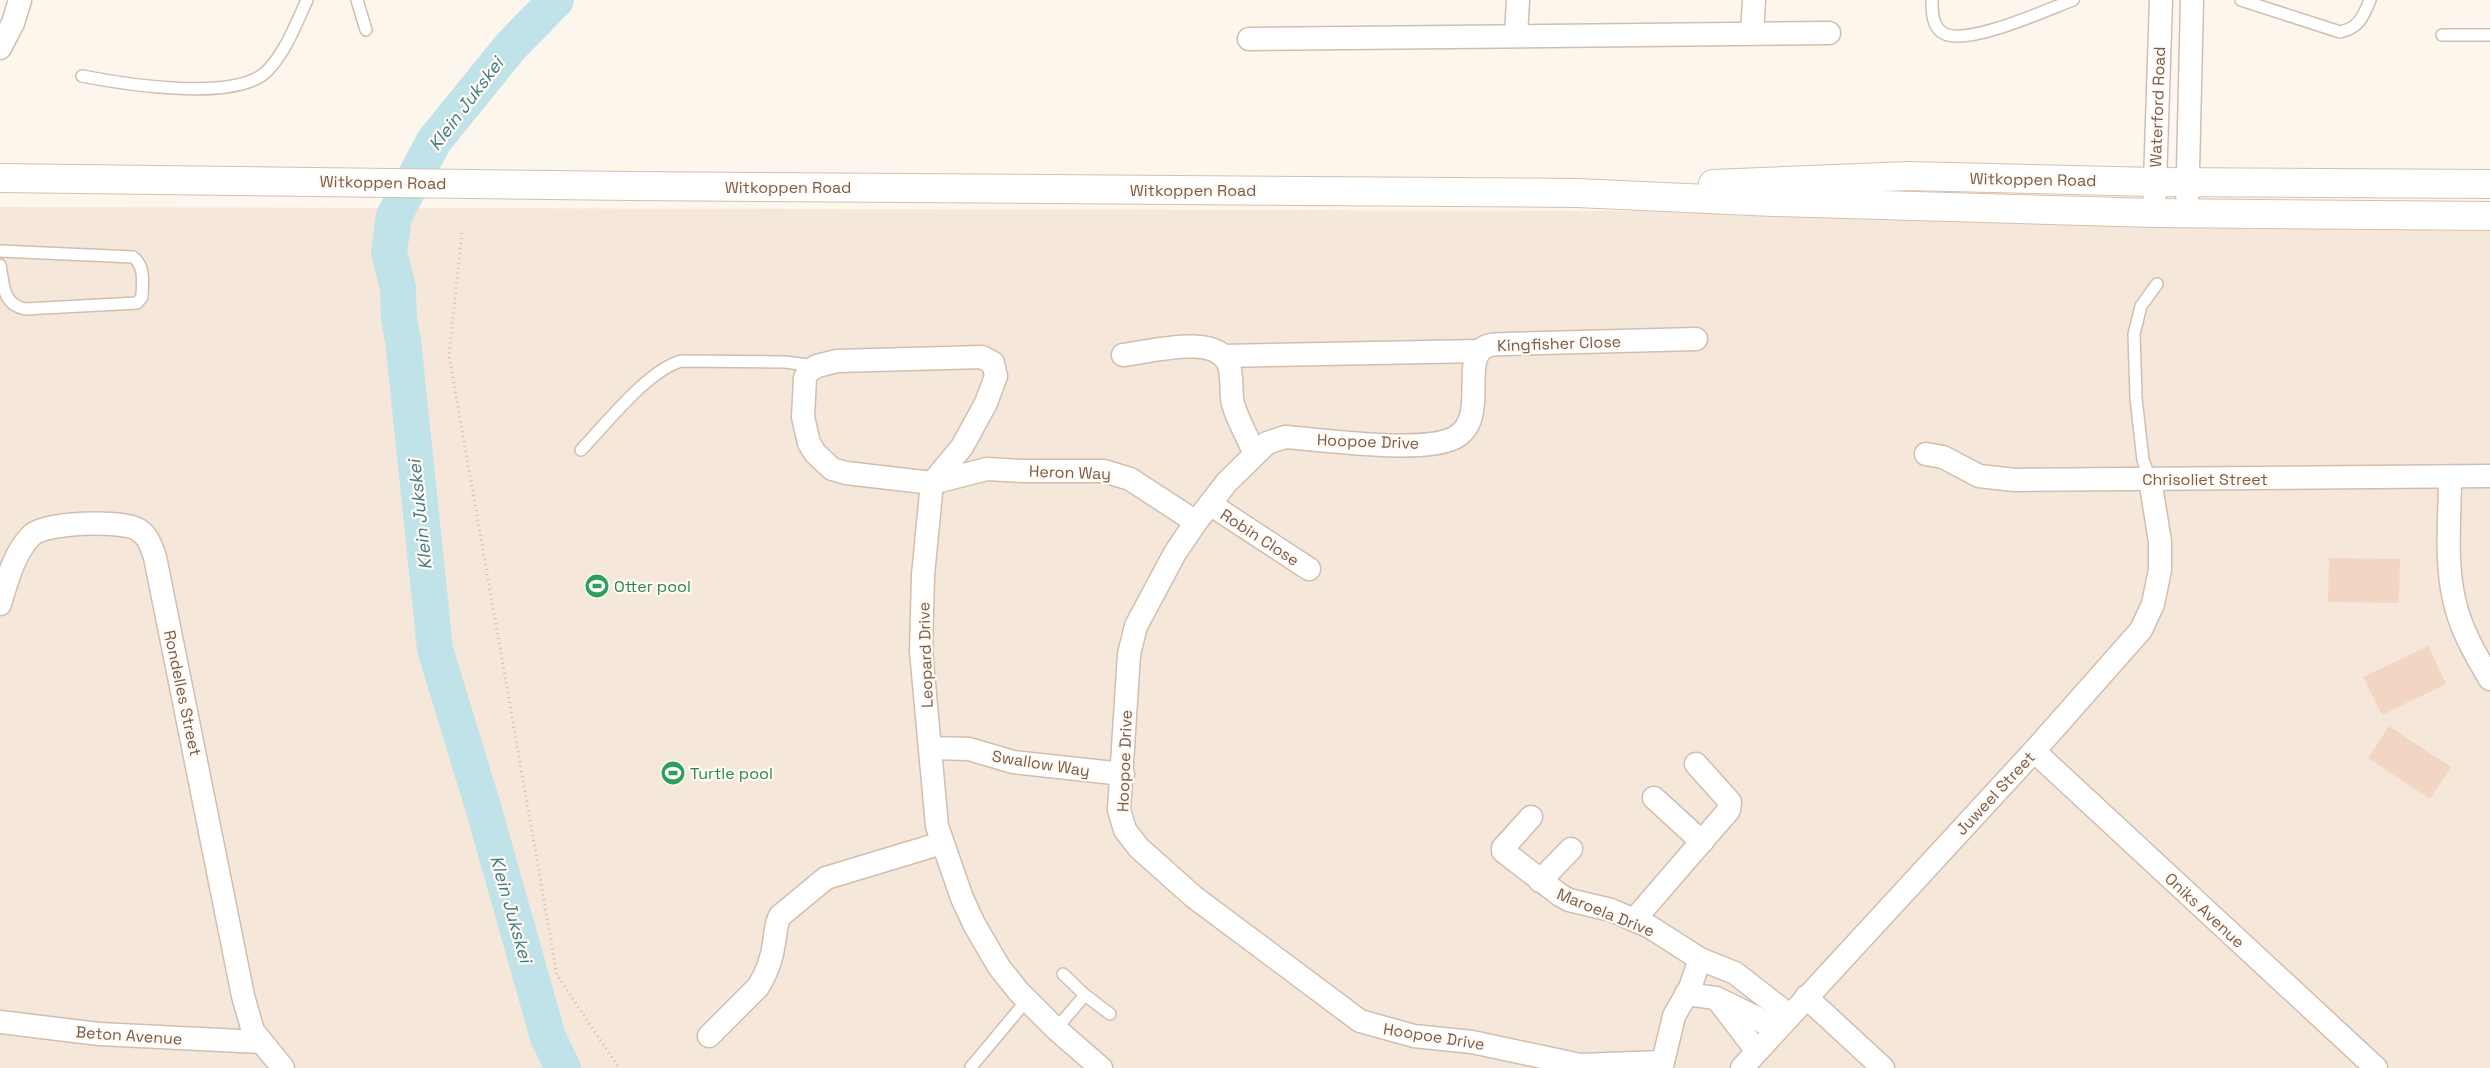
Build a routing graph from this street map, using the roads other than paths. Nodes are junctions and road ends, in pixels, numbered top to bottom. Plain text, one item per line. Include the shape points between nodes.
1 (20, 0) edge
2 (307, 0) edge
3 (357, 0) edge
4 (1518, 0) edge
5 (1754, 0) edge
6 (1932, 0) edge
7 (2073, 0) edge
8 (2161, 0) edge
9 (2192, 0) edge
10 (2241, 0) edge
11 (2370, 0) edge
12 (366, 30) dead end
13 (1752, 33) junction
14 (1829, 34) dead end
15 (2442, 35) dead end
16 (2490, 35) edge
17 (1516, 36) junction
18 (1249, 39) dead end
19 (0, 48) edge
20 (82, 76) dead end
21 (0, 178) edge
22 (2154, 182) junction
23 (2187, 182) junction
24 (2490, 184) edge
25 (1577, 193) junction
26 (2154, 213) junction
27 (2187, 213) junction
28 (2490, 216) edge
29 (0, 251) edge
30 (0, 265) edge
31 (2158, 284) dead end
32 (1696, 340) dead end
33 (1480, 351) junction
34 (1123, 355) dead end
35 (1224, 356) junction
36 (827, 363) junction
37 (1462, 432) joint
38 (581, 450) dead end
39 (1254, 454) junction
40 (1926, 454) dead end
41 (2490, 476) edge
42 (2450, 477) junction
43 (2150, 479) junction
44 (932, 483) junction
45 (1210, 504) junction
46 (1196, 522) junction
47 (1309, 569) dead end
48 (0, 604) edge
49 (2490, 679) edge
50 (930, 748) junction
51 (2034, 751) junction
52 (1696, 764) dead end
53 (1122, 774) junction
54 (1654, 798) dead end
55 (1530, 817) dead end
56 (1702, 842) junction
57 (942, 843) junction
58 (1571, 849) dead end
59 (1540, 881) junction
60 (1634, 920) junction
61 (1700, 959) junction
62 (1063, 974) dead end
63 (1686, 994) junction
64 (1085, 995) junction
65 (1806, 997) junction
66 (1716, 998) junction
67 (1028, 1000) junction
68 (1110, 1014) dead end
69 (0, 1022) edge
70 (1782, 1023) junction
71 (1056, 1030) junction
72 (709, 1036) dead end
73 (259, 1042) junction
74 (1756, 1050) junction
75 (1664, 1065) edge
76 (971, 1067) edge
77 (282, 1068) edge
78 (1100, 1068) edge
79 (1742, 1068) edge
80 (1883, 1068) edge
81 (2376, 1068) edge

1 - 19 street
2 - 20 lane via 285,47 268,72 245,83 201,89 150,87
3 - 12 lane
4 - 17 street
5 - 13 street
6 - 7 lane via 1935,25 1944,33 1957,37 1978,35
8 - 22 street, Waterford Road
9 - 23 street, Waterford Road
10 - 11 lane via 2340,32 2359,24
13 - 14 street
13 - 17 street
15 - 16 lane
17 - 18 street
21 - 25 main road, Witkoppen Road
22 - 23 main road, Witkoppen Road
22 - 25 main road, Witkoppen Road via 1850,177
22 - 26 street, Waterford Road
23 - 24 main road, Witkoppen Road
23 - 27 street, Waterford Road
25 - 26 main road, Witkoppen Road
26 - 27 main road, Witkoppen Road
27 - 28 main road, Witkoppen Road
29 - 30 lane via 133,257 142,269 142,297 137,303 25,309 8,301
31 - 43 lane via 2141,306 2134,334 2136,398 2143,460
32 - 33 street, Kingfisher Close via 1506,344 1486,346
33 - 35 street
33 - 37 street, Kingfisher Close via 1474,367 1472,415
34 - 35 street via 1198,346 1217,350
35 - 39 street via 1229,366 1233,403
36 - 38 lane via 681,361 670,364 648,381
36 - 44 street via 808,372 805,378 803,417 809,442 823,463 832,470 846,473
36 - 44 street via 982,357 993,363 996,376 986,404 962,446
37 - 39 street, Hoopoe Drive via 1440,442 1402,446 1285,437 1267,443
39 - 45 street, Hoopoe Drive
40 - 43 street, Chrisoliet Street via 1943,457 1979,476 2001,480
41 - 42 street, Chrisoliet Street
42 - 43 street, Chrisoliet Street
42 - 49 street via 2450,562 2454,598 2463,628
43 - 51 street, Juweel Street via 2160,542 2160,570 2147,620
44 - 46 street, Heron Way via 987,469 1104,471 1130,479
44 - 50 street, Leopard Drive via 922,575 921,629
45 - 46 street, Hoopoe Drive
45 - 47 street, Robin Close
46 - 53 street, Hoopoe Drive via 1175,553 1132,638
48 - 73 street, Rondelles Street via 16,560 24,544 36,532 71,525 124,525 136,528 149,540 243,996
50 - 53 street, Swallow Way via 969,749 1013,762
50 - 57 street, Leopard Drive via 937,826
51 - 65 street, Juweel Street
51 - 81 street, Oniks Avenue
52 - 56 street via 1730,802 1730,810
53 - 75 street, Hoopoe Drive via 1119,810 1122,824 1139,848 1194,897 1360,1021 1414,1036 1472,1042 1574,1064
54 - 56 street
55 - 59 street, Maroela Drive via 1503,851
56 - 60 street
57 - 67 street, Leopard Drive via 974,924 999,967
57 - 72 street via 819,881 777,921 772,957 758,987
58 - 59 street
59 - 60 street, Maroela Drive via 1569,900 1611,910
60 - 61 street, Maroela Drive
61 - 63 street
61 - 70 street, Maroela Drive via 1734,973
62 - 64 lane
63 - 66 street
63 - 75 street via 1674,1016
64 - 68 lane
64 - 71 lane
65 - 70 street, Juweel Street
65 - 80 street
66 - 70 street via 1755,1016
66 - 74 street
67 - 71 street, Leopard Drive
67 - 76 lane
69 - 73 street, Beton Avenue via 99,1034
70 - 74 street, Juweel Street
71 - 78 street, Leopard Drive
73 - 77 street, Rondelles Street
74 - 79 street, Juweel Street

